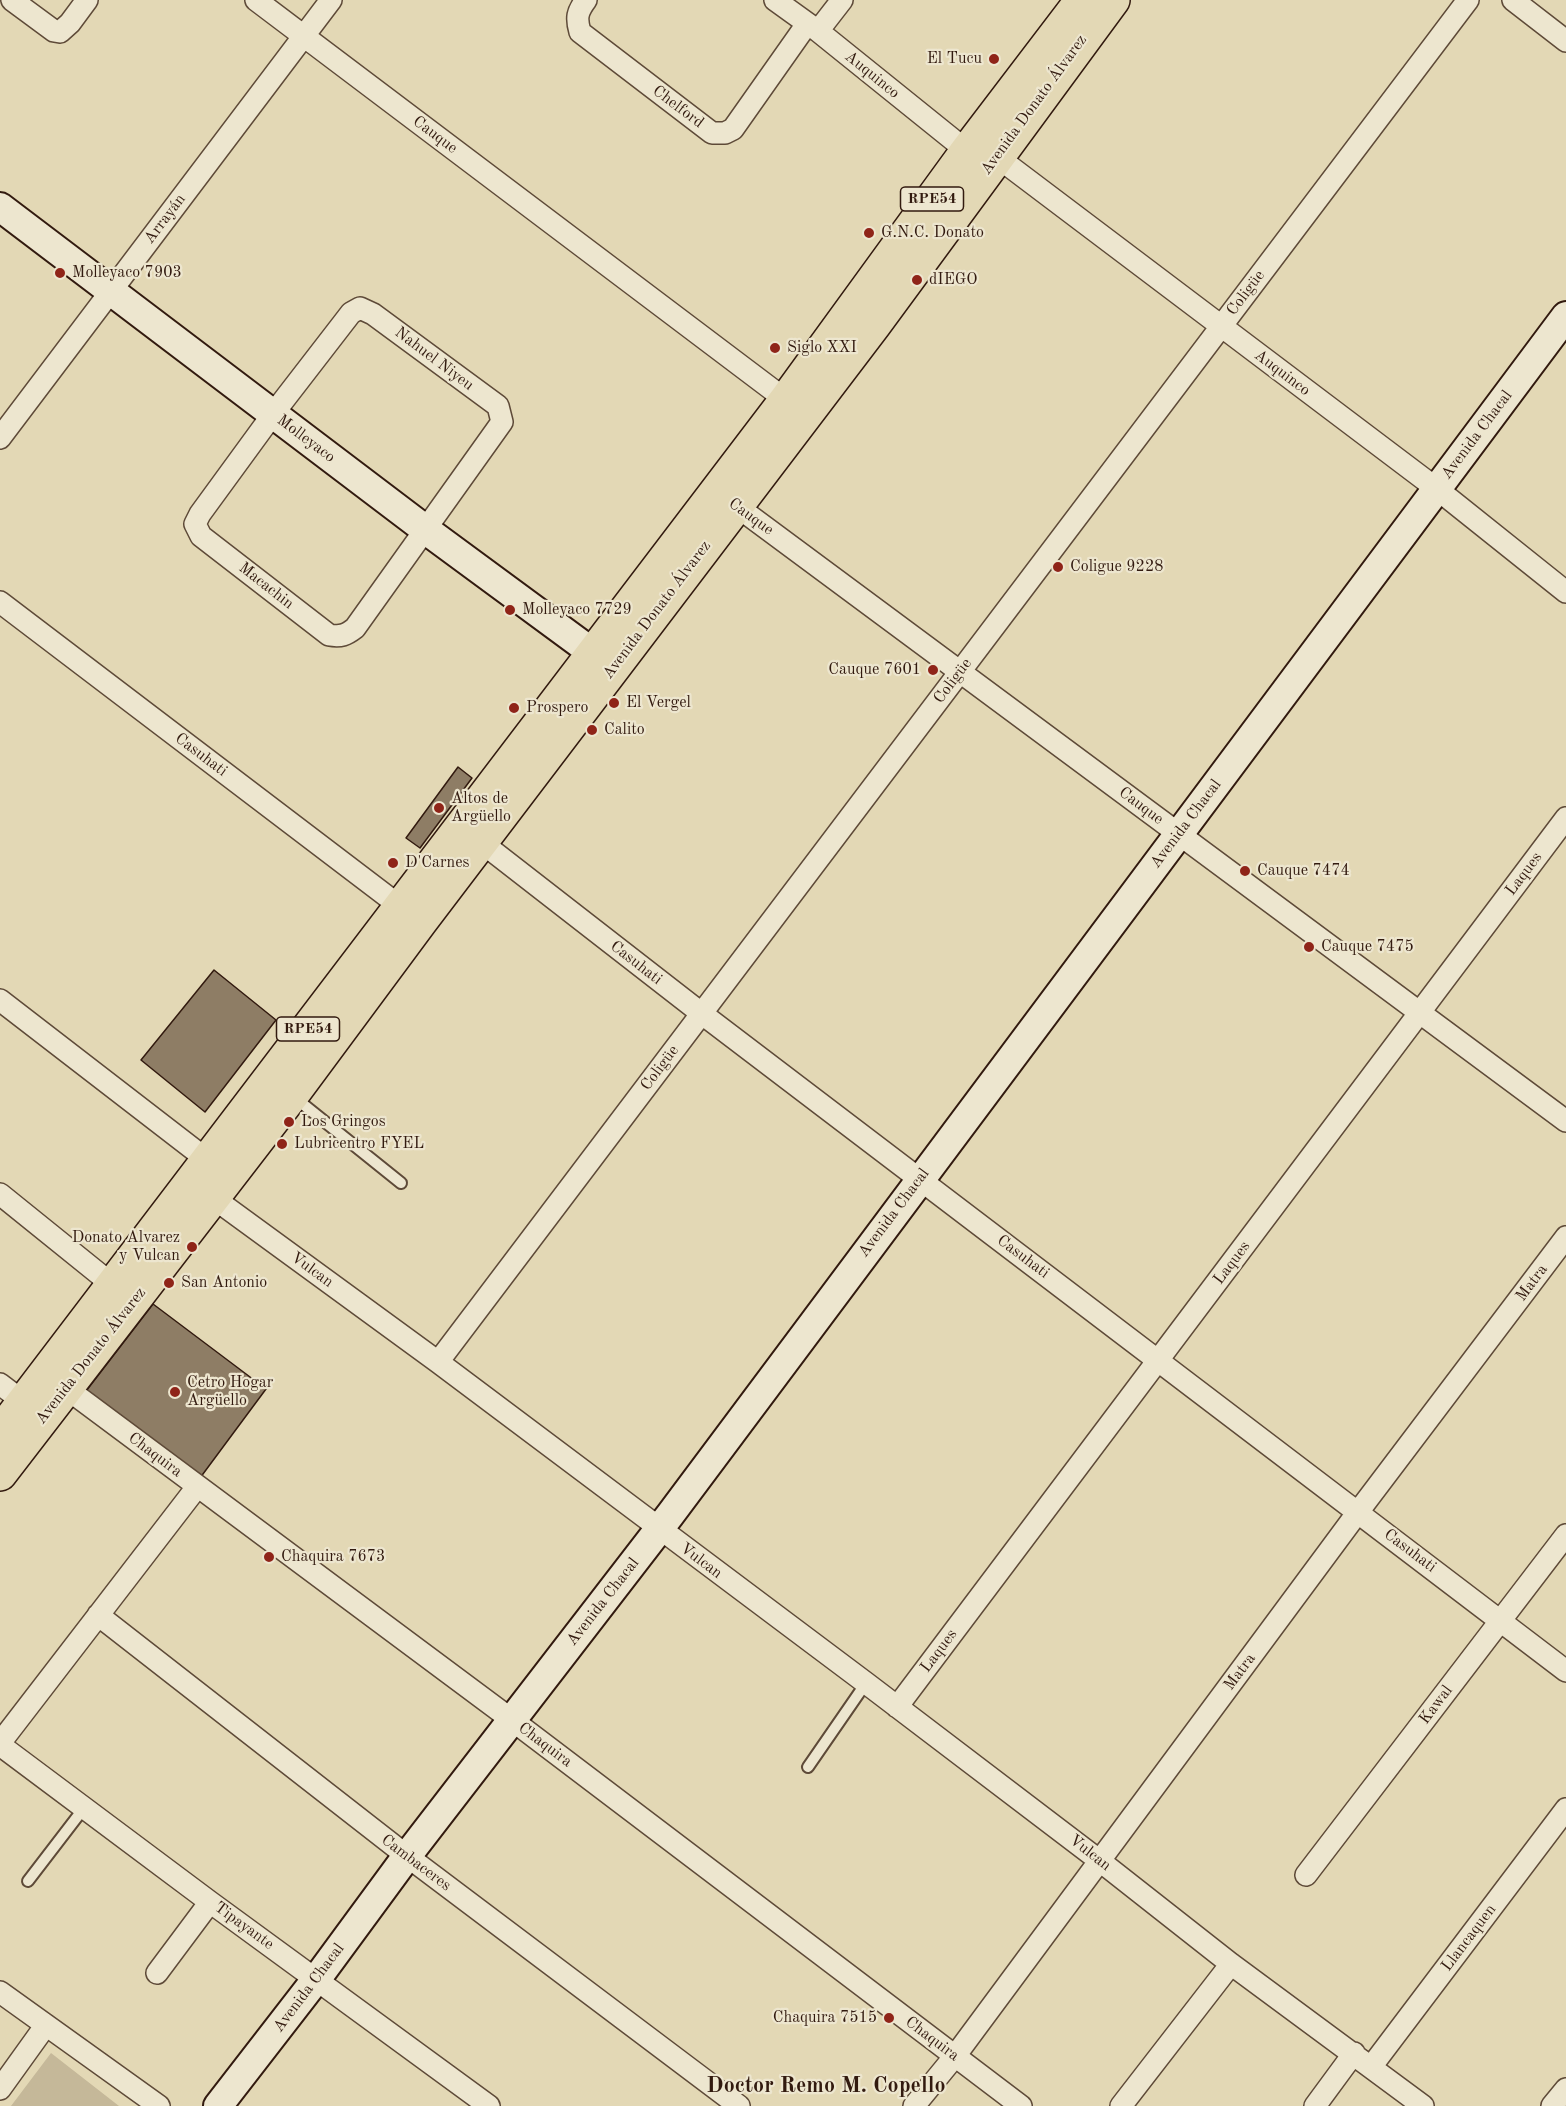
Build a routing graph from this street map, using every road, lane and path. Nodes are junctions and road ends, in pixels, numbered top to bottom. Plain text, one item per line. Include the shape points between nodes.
1 (12, 0) edge
2 (87, 0) edge
3 (256, 0) edge
4 (331, 0) edge
5 (586, 0) edge
6 (775, 0) edge
7 (842, 0) edge
8 (1082, 0) edge
9 (1113, 0) edge
10 (1468, 0) edge
11 (1513, 0) edge
12 (812, 27) junction
13 (304, 36) junction
14 (1566, 41) edge
15 (982, 154) junction
16 (0, 207) edge
17 (111, 291) junction
18 (1566, 316) edge
19 (1221, 326) junction
20 (786, 400) junction
21 (273, 414) junction
22 (0, 438) edge
23 (1437, 489) junction
24 (726, 499) junction
25 (426, 530) junction
26 (1566, 591) edge
27 (0, 602) edge
28 (603, 662) junction
29 (960, 672) junction
30 (1566, 818) edge
31 (1179, 834) junction
32 (481, 842) junction
33 (401, 907) junction
34 (0, 1000) edge
35 (701, 1013) junction
36 (1420, 1013) junction
37 (292, 1095) junction
38 (1566, 1121) edge
39 (206, 1164) junction
40 (919, 1179) junction
41 (401, 1182) dead end
42 (0, 1194) edge
43 (215, 1196) junction
44 (1566, 1237) edge
45 (114, 1286) junction
46 (1158, 1360) junction
47 (438, 1362) junction
48 (66, 1388) junction
49 (23, 1401) edge
50 (0, 1433) edge
51 (0, 1474) edge
52 (197, 1487) junction
53 (1358, 1512) junction
54 (659, 1529) junction
55 (1566, 1535) edge
56 (98, 1614) junction
57 (1501, 1621) junction
58 (1566, 1671) edge
59 (866, 1683) junction
60 (897, 1707) junction
61 (512, 1720) junction
62 (0, 1744) edge
63 (808, 1767) dead end
64 (84, 1808) junction
65 (1566, 1809) edge
66 (407, 1856) junction
67 (1100, 1861) junction
68 (1306, 1875) dead end
69 (28, 1881) dead end
70 (210, 1902) junction
71 (1231, 1964) junction
72 (156, 1972) dead end
73 (316, 1980) junction
74 (0, 1992) edge
75 (46, 2025) junction
76 (1354, 2053) junction
77 (955, 2056) junction
78 (1371, 2067) junction
79 (0, 2089) edge
80 (1566, 2089) edge
81 (465, 2099) edge
82 (159, 2106) edge
83 (218, 2106) edge
84 (489, 2106) edge
85 (739, 2106) edge
86 (914, 2106) edge
87 (1021, 2106) edge
88 (1121, 2106) edge
89 (1315, 2106) edge
90 (1423, 2106) edge
91 (1552, 2106) edge

1 - 2 street via 60,32
3 - 13 street, Cauque
4 - 13 street, Arrayán
5 - 12 street, Chelford via 578,11 580,32 712,133 733,129
6 - 12 street, Auquinco
7 - 12 street, Chelford
8 - 15 main road, Avenida Donato Álvarez / RPE54
9 - 15 main road, Avenida Donato Álvarez / RPE54
10 - 19 street, Coligüe
11 - 14 street
12 - 15 street, Auquinco
13 - 17 street, Arrayán
13 - 20 street, Cauque
15 - 19 street, Auquinco
15 - 20 main road, Avenida Donato Álvarez / RPE54
15 - 24 main road, Avenida Donato Álvarez / RPE54 via 881,315
16 - 17 main road, Molleyaco
17 - 21 main road, Molleyaco
17 - 22 street, Arrayán
18 - 23 main road, Avenida Chacal
19 - 23 street, Auquinco
19 - 29 street, Coligüe
20 - 24 main road, Avenida Donato Álvarez / RPE54
21 - 25 main road, Molleyaco
21 - 25 street, Nahuel Niyeu via 351,313 360,308 374,314 498,406 502,422
21 - 25 street, Macachin via 195,524 201,536 329,635 345,636 356,627
23 - 26 street, Auquinco
23 - 31 main road, Avenida Chacal
24 - 28 main road, Avenida Donato Álvarez / RPE54
24 - 29 street, Cauque
25 - 28 main road, Molleyaco
27 - 33 street, Casuhati
28 - 32 main road, Avenida Donato Álvarez / RPE54
28 - 33 main road, Avenida Donato Álvarez / RPE54
29 - 31 street, Cauque
29 - 35 street, Coligüe
30 - 36 street, Laques
31 - 36 street, Cauque
31 - 40 main road, Avenida Chacal
32 - 35 street, Casuhati
32 - 37 main road, Avenida Donato Álvarez / RPE54
33 - 39 main road, Avenida Donato Álvarez / RPE54
34 - 39 street via 197,1152
35 - 40 street, Casuhati
35 - 47 street, Coligüe
36 - 38 street, Cauque
36 - 46 street, Laques
37 - 41 lane
37 - 43 main road, Avenida Donato Álvarez / RPE54
39 - 43 street
39 - 45 main road, Avenida Donato Álvarez / RPE54
40 - 46 street, Casuhati
40 - 54 main road, Avenida Chacal
42 - 45 street
43 - 47 street, Vulcan
43 - 48 main road, Avenida Donato Álvarez / RPE54
44 - 53 street, Matra
45 - 49 main road, Avenida Donato Álvarez / RPE54
46 - 53 street, Casuhati
46 - 60 street, Laques
47 - 54 street, Vulcan
48 - 49 main road, Avenida Donato Álvarez / RPE54
48 - 52 street, Chaquira
49 - 50 main road, Avenida Donato Álvarez / RPE54
49 - 51 main road, Avenida Donato Álvarez / RPE54
52 - 56 street
52 - 61 street, Chaquira
53 - 57 street, Casuhati
53 - 67 street, Matra
54 - 59 street, Vulcan
54 - 61 main road, Avenida Chacal
55 - 57 street, Kawal
56 - 62 street
56 - 66 street, Cambaceres
57 - 58 street, Casuhati
57 - 68 street, Kawal
59 - 60 street, Vulcan
59 - 63 lane
60 - 67 street, Vulcan
61 - 66 main road, Avenida Chacal
61 - 77 street, Chaquira
62 - 64 street, Tipayante
64 - 69 lane
64 - 70 street, Tipayante
65 - 78 street, Llancaquen
66 - 73 main road, Avenida Chacal
66 - 85 street, Cambaceres
67 - 71 street, Vulcan
67 - 77 street, Matra
70 - 72 street
70 - 73 street, Tipayante
71 - 76 street, Vulcan
71 - 88 street
73 - 81 street, Tipayante
73 - 83 main road, Avenida Chacal
74 - 75 street
75 - 79 street
75 - 82 street
76 - 78 street, Vulcan
76 - 89 street
77 - 86 street, Matra
77 - 87 street, Chaquira
78 - 90 street, Vulcan
80 - 91 street
81 - 84 street, Tipayante

